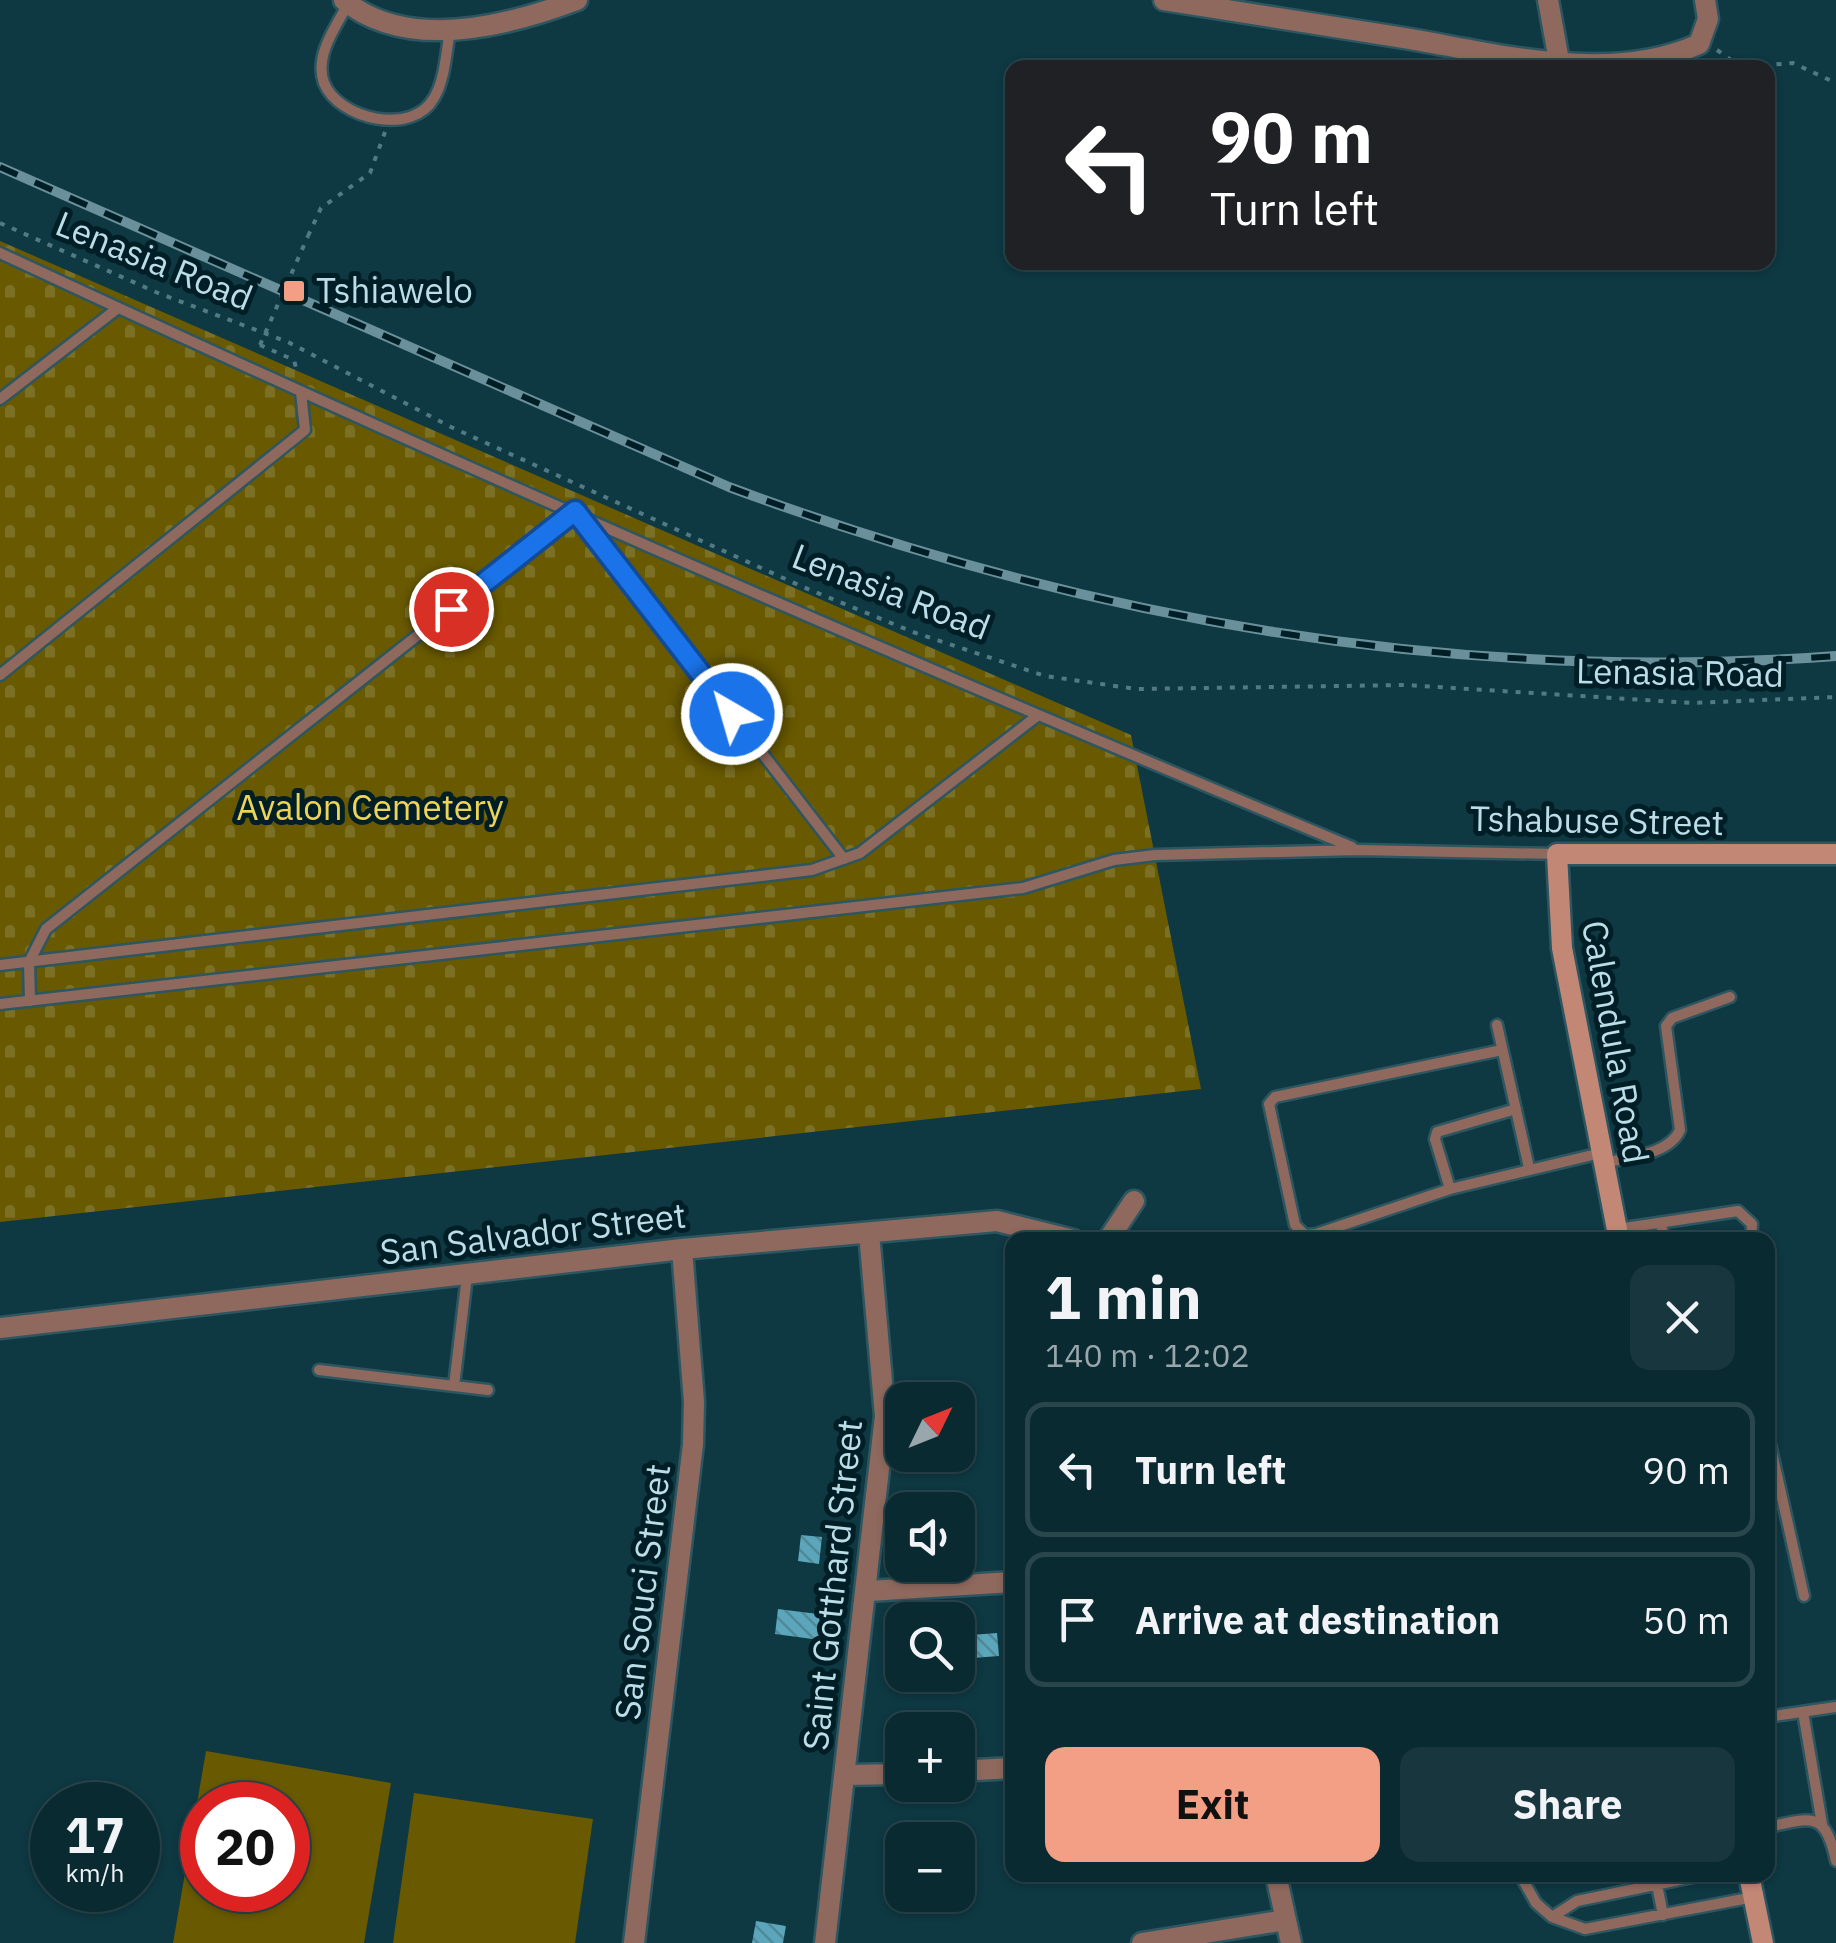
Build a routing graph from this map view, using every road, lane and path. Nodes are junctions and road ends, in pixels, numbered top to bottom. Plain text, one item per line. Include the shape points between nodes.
1 (577, 0) edge
2 (1164, 0) edge
3 (1548, 0) edge
4 (1705, 0) edge
5 (346, 2) edge
6 (450, 31) junction
7 (1696, 43) junction
8 (1553, 60) edge
9 (1559, 60) edge
10 (1633, 60) edge
11 (1728, 60) edge
12 (1775, 64) edge
13 (1836, 83) edge
14 (389, 120) junction
15 (0, 223) edge
16 (0, 253) edge
17 (118, 308) junction
18 (294, 360) dead end
19 (301, 392) junction
20 (0, 399) edge
21 (575, 511) junction
22 (0, 675) edge
23 (1836, 697) edge
24 (1037, 716) junction
25 (1358, 850) junction
26 (1557, 854) junction
27 (1836, 854) edge
28 (844, 860) junction
29 (29, 962) junction
30 (0, 965) edge
31 (1730, 997) dead end
32 (30, 1001) junction
33 (0, 1004) edge
34 (1497, 1024) dead end
35 (1502, 1050) junction
36 (1516, 1110) junction
37 (1602, 1158) junction
38 (1529, 1168) junction
39 (1450, 1189) junction
40 (1134, 1201) dead end
41 (1661, 1223) junction
42 (869, 1232) junction
43 (1040, 1232) edge
44 (1113, 1232) edge
45 (1301, 1232) edge
46 (1314, 1232) edge
47 (1617, 1232) edge
48 (1629, 1232) edge
49 (1663, 1232) edge
50 (1752, 1232) edge
51 (682, 1249) junction
52 (468, 1276) junction
53 (0, 1328) edge
54 (320, 1370) dead end
55 (454, 1386) junction
56 (488, 1390) dead end
57 (1775, 1466) edge
58 (1005, 1582) edge
59 (869, 1590) junction
60 (1804, 1596) dead end
61 (1836, 1707) edge
62 (1803, 1712) junction
63 (1775, 1716) edge
64 (1005, 1768) edge
65 (975, 1770) edge
66 (885, 1774) edge
67 (846, 1775) junction
68 (1822, 1824) junction
69 (1775, 1826) edge
70 (1834, 1836) edge
71 (1836, 1862) edge
72 (1278, 1882) edge
73 (1524, 1882) edge
74 (1648, 1882) edge
75 (1656, 1882) edge
76 (1751, 1882) edge
77 (1754, 1896) junction
78 (1663, 1915) junction
79 (1552, 1918) junction
80 (1286, 1920) junction
81 (634, 1943) edge
82 (825, 1943) edge
83 (1142, 1943) edge
84 (1291, 1943) edge
85 (1763, 1943) edge

1 - 6 street
2 - 8 street
3 - 9 street
4 - 7 street via 1708,19
5 - 6 street via 372,18
5 - 14 lane via 323,57 324,81 332,96
6 - 14 lane via 434,99 418,116
7 - 10 street
7 - 11 path
12 - 13 path via 1793,63
14 - 18 path, bridge via 370,172 321,208 260,345
15 - 23 path, Lenasia Road via 288,342 468,435 802,587 1045,676 1136,689 1406,684 1692,703
16 - 17 lane
17 - 19 lane
17 - 20 lane
19 - 21 lane
19 - 22 lane via 305,430
21 - 24 lane
21 - 28 lane
21 - 29 lane via 46,929
24 - 25 lane
24 - 28 lane
25 - 26 lane, Tshabuse Street
25 - 32 lane, Tshabuse Street via 1155,855 1114,860 1023,888
26 - 27 street, Tshabuse Street
26 - 37 street, Calendula Road via 1562,948
28 - 29 lane via 812,870
29 - 30 lane
29 - 32 lane
31 - 37 lane via 1666,1026 1676,1138 1656,1150
32 - 33 lane, Tshabuse Street
34 - 35 lane
35 - 36 lane
35 - 45 lane via 1282,1094 1269,1104 1294,1226
36 - 38 lane
36 - 39 lane via 1438,1132
37 - 38 lane
37 - 47 street, Calendula Road
38 - 39 lane
39 - 46 lane
40 - 44 street
41 - 48 lane
41 - 49 lane
41 - 50 lane via 1738,1211
42 - 43 street, San Salvador Street via 997,1221
42 - 51 street, San Salvador Street
42 - 59 street, Saint Gotthard Street via 885,1416
51 - 52 street, San Salvador Street
51 - 81 street, San Souci Street via 693,1444
52 - 53 street, San Salvador Street
52 - 55 lane
54 - 55 lane
55 - 56 lane
57 - 60 lane
58 - 59 street
59 - 67 street, Saint Gotthard Street
61 - 62 lane
62 - 63 lane
62 - 68 lane
64 - 65 street
66 - 67 street
67 - 82 street, Saint Gotthard Street
68 - 69 lane via 1810,1818
68 - 70 lane
70 - 71 lane
72 - 80 street
73 - 79 lane
74 - 79 lane via 1578,1900
75 - 78 lane
76 - 77 street
77 - 78 lane
77 - 85 street
78 - 79 lane via 1586,1930
80 - 83 street
80 - 84 street

